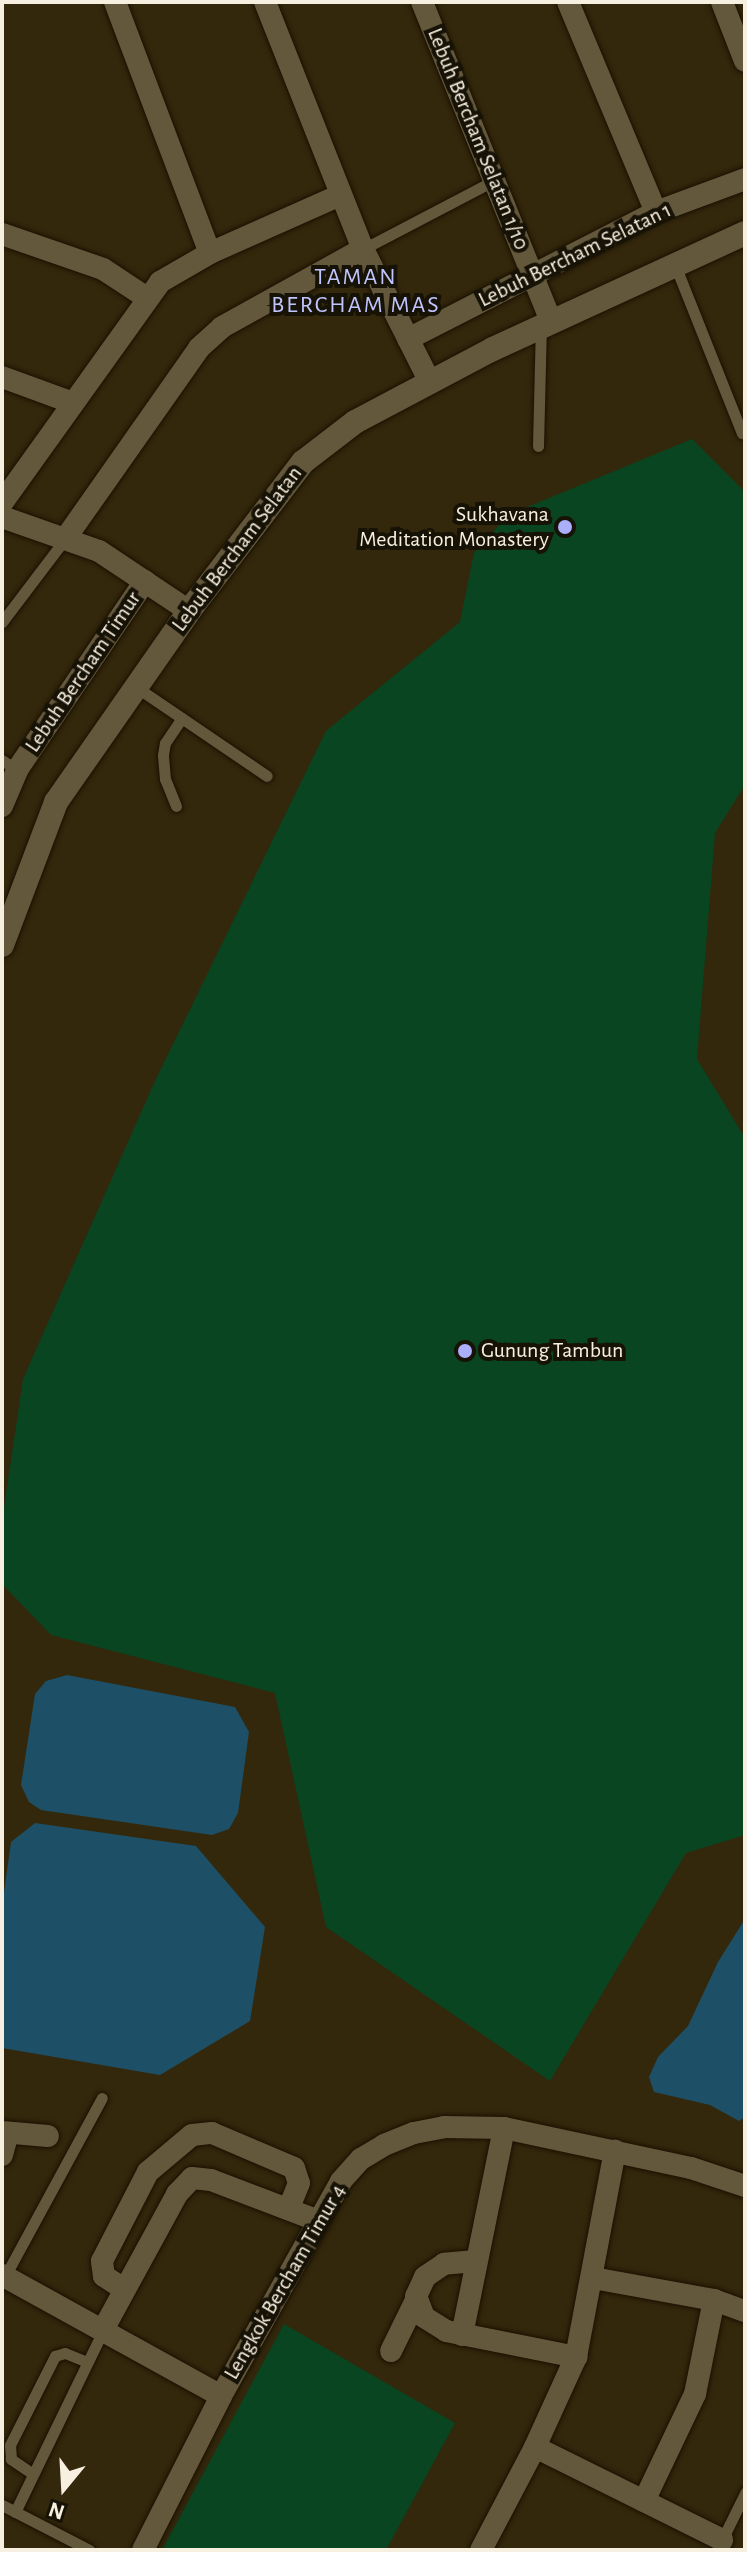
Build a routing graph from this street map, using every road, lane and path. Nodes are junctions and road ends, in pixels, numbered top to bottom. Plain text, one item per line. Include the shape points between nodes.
1 (115, 2) edge
2 (265, 2) edge
3 (422, 2) edge
4 (568, 2) edge
5 (732, 10) edge
6 (745, 61) edge
7 (745, 179) edge
8 (493, 181) junction
9 (340, 195) junction
10 (656, 212) junction
11 (745, 233) edge
12 (2, 234) edge
13 (363, 249) junction
14 (210, 253) junction
15 (675, 264) junction
16 (533, 275) junction
17 (147, 298) junction
18 (546, 324) junction
19 (408, 339) junction
20 (2, 377) edge
21 (430, 382) junction
22 (73, 403) junction
23 (742, 433) dead end
24 (538, 446) dead end
25 (2, 503) edge
26 (2, 517) edge
27 (65, 539) junction
28 (145, 581) junction
29 (189, 611) junction
30 (2, 622) edge
31 (135, 686) junction
32 (182, 718) junction
33 (9, 765) edge
34 (267, 776) dead end
35 (2, 806) edge
36 (176, 806) dead end
37 (2, 945) edge
38 (102, 2098) dead end
39 (504, 2128) junction
40 (5, 2132) edge
41 (48, 2136) dead end
42 (615, 2151) junction
43 (2, 2155) edge
44 (745, 2186) edge
45 (289, 2208) junction
46 (319, 2221) junction
47 (476, 2261) junction
48 (3, 2278) edge
49 (593, 2278) junction
50 (124, 2289) junction
51 (416, 2300) junction
52 (714, 2300) junction
53 (745, 2311) edge
54 (104, 2328) junction
55 (462, 2335) junction
56 (391, 2351) dead end
57 (576, 2357) junction
58 (87, 2362) junction
59 (221, 2396) junction
60 (535, 2447) junction
61 (33, 2474) junction
62 (745, 2493) edge
63 (644, 2501) junction
64 (2, 2505) edge
65 (15, 2512) junction
66 (719, 2545) edge
67 (487, 2548) edge
68 (89, 2550) edge
69 (143, 2550) edge

1 - 14 street
2 - 9 street
3 - 8 street, Lebuh Bercham Selatan 1/10
4 - 10 street
5 - 6 street
7 - 10 street, Lebuh Bercham Selatan 1
8 - 13 lane
8 - 16 street, Lebuh Bercham Selatan 1/10
9 - 13 street
9 - 14 street
10 - 16 street, Lebuh Bercham Selatan 1
11 - 15 street, Lebuh Bercham Selatan
12 - 17 street via 103,269
13 - 19 street
13 - 27 street via 222,327 199,348
14 - 17 street via 160,282
15 - 18 street, Lebuh Bercham Selatan
15 - 23 lane
16 - 18 street, Lebuh Bercham Selatan 1/10
16 - 19 street, Lebuh Bercham Selatan 1
17 - 22 street
18 - 21 street, Lebuh Bercham Selatan
18 - 24 lane
19 - 21 street
20 - 22 street
21 - 29 street, Lebuh Bercham Selatan via 355,422 303,462
22 - 25 street
26 - 27 street
27 - 28 street via 99,551
27 - 30 lane
28 - 29 street
28 - 33 street, Lebuh Bercham Timur
29 - 31 street, Lebuh Bercham Selatan
31 - 32 lane
31 - 37 street, Lebuh Bercham Selatan via 56,802
32 - 34 lane
32 - 36 lane via 163,755
33 - 35 street, Lebuh Bercham Timur
38 - 48 lane
39 - 42 street, Lengkok Bercham Timur 4
39 - 46 street, Lengkok Bercham Timur 4 via 444,2127 384,2145 361,2159 341,2181
39 - 47 street
40 - 41 street
40 - 43 street
42 - 44 street, Lengkok Bercham Timur 4
42 - 49 street
45 - 46 street
45 - 50 street via 201,2176 192,2178 177,2194
45 - 50 street via 299,2183 294,2168 212,2133 192,2135 148,2172 102,2261 104,2276
46 - 59 street, Lengkok Bercham Timur 4
47 - 51 street via 434,2269 418,2286
47 - 55 street
48 - 54 street
49 - 52 street
49 - 57 street
50 - 54 street
51 - 55 street via 424,2317
51 - 56 street
52 - 53 street
52 - 63 street via 695,2394
54 - 58 lane
54 - 59 street
55 - 57 street
57 - 60 street
58 - 61 lane
58 - 61 lane via 65,2353 55,2356 10,2445 11,2459
59 - 69 street, Lengkok Bercham Timur 4
60 - 63 street
60 - 67 street
61 - 65 lane
62 - 66 lane
63 - 66 street
64 - 65 lane
65 - 68 lane

